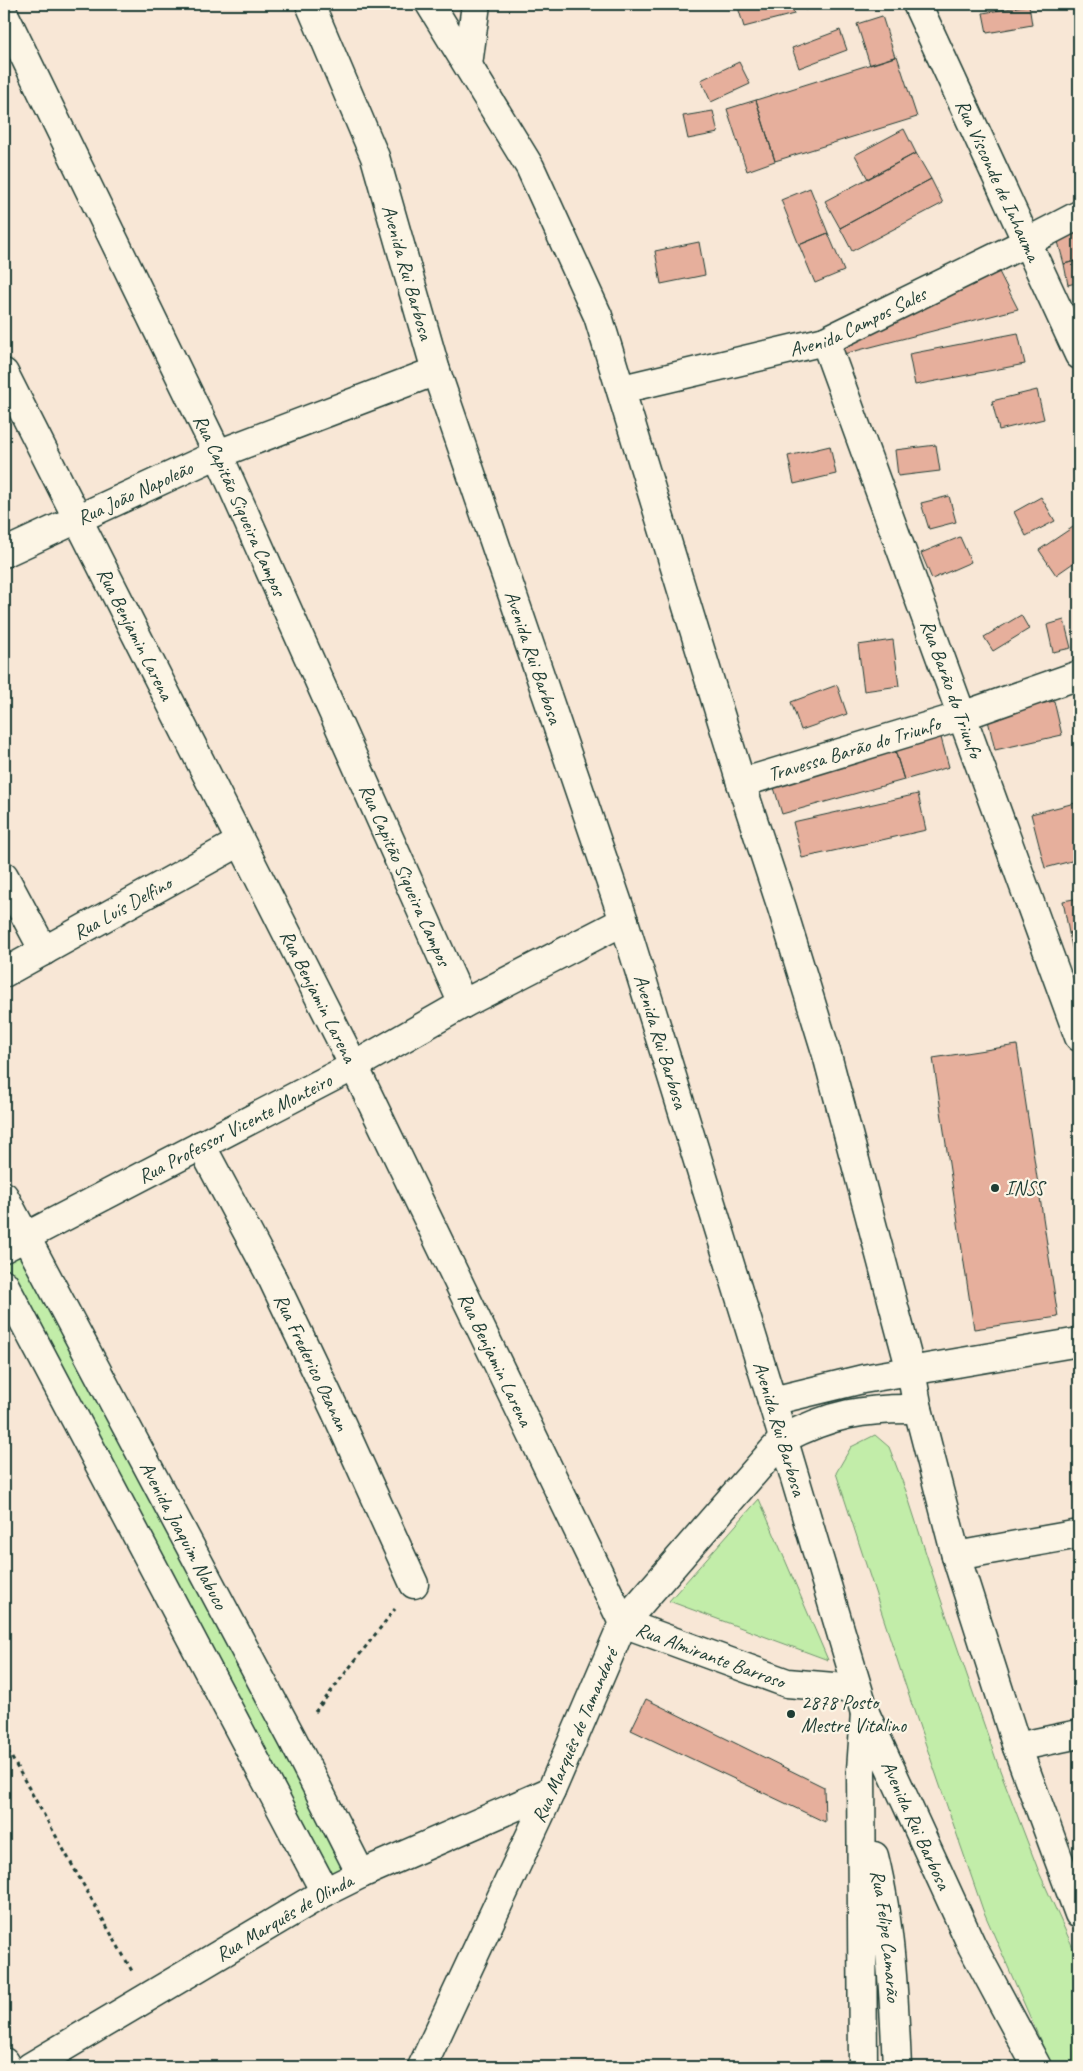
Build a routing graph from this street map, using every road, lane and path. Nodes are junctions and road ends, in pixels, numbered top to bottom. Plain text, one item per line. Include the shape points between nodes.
1 (310, 4) edge
2 (430, 4) edge
3 (476, 4) edge
4 (917, 4) edge
5 (4, 14) edge
6 (468, 65) junction
7 (1079, 215) edge
8 (1027, 242) junction
9 (825, 341) junction
10 (1079, 355) edge
11 (4, 372) edge
12 (436, 372) junction
13 (622, 389) junction
14 (218, 454) junction
15 (79, 520) junction
16 (4, 553) edge
17 (1079, 675) edge
18 (962, 716) junction
19 (740, 783) junction
20 (240, 842) junction
21 (4, 876) edge
22 (624, 921) junction
23 (44, 951) junction
24 (4, 973) edge
25 (463, 1004) junction
26 (1079, 1037) edge
27 (354, 1066) junction
28 (201, 1145) junction
29 (4, 1196) edge
30 (15, 1243) edge
31 (4, 1284) edge
32 (1079, 1342) edge
33 (911, 1371) junction
34 (772, 1401) junction
35 (918, 1409) junction
36 (783, 1439) junction
37 (1079, 1534) edge
38 (956, 1556) junction
39 (414, 1584) joint
40 (624, 1623) junction
41 (861, 1701) junction
42 (1079, 1734) edge
43 (293, 1740) junction
44 (4, 1744) edge
45 (1017, 1747) junction
46 (551, 1791) junction
47 (861, 1806) junction
48 (361, 1874) junction
49 (325, 1892) junction
50 (1079, 1914) edge
51 (147, 1997) junction
52 (4, 2062) edge
53 (7, 2067) edge
54 (30, 2067) edge
55 (422, 2067) edge
56 (863, 2067) edge
57 (897, 2067) edge
58 (1037, 2067) edge

1 - 12 street, Avenida Rui Barbosa via 375,157
2 - 6 street
3 - 6 street
4 - 8 street, Rua Visconde de Inhauma
5 - 14 street, Rua Capitão Siqueira Campos
6 - 13 street via 530,167 598,316
7 - 8 street, Avenida Campos Sales
8 - 9 street, Avenida Campos Sales
8 - 10 street, Rua Visconde de Inhauma
9 - 13 street, Avenida Campos Sales
9 - 18 street, Rua Barão do Triunfo
11 - 15 street, Rua Benjamin Larena
12 - 14 street, Rua João Napoleão
12 - 22 street, Avenida Rui Barbosa
13 - 19 street
14 - 15 street, Rua João Napoleão
14 - 25 street, Rua Capitão Siqueira Campos
15 - 16 street, Rua João Napoleão
15 - 20 street, Rua Benjamin Larena
17 - 18 street, Travessa Barão do Triunfo
18 - 19 street, Travessa Barão do Triunfo
18 - 26 street, Rua Barão do Triunfo
19 - 33 street via 827,1055
20 - 23 street, Rua Luís Delfino
20 - 27 street, Rua Benjamin Larena
21 - 23 street
22 - 25 street, Rua Professor Vicente Monteiro
22 - 34 street, Avenida Rui Barbosa
23 - 24 street, Rua Luís Delfino
25 - 27 street, Rua Professor Vicente Monteiro
27 - 28 street, Rua Professor Vicente Monteiro
27 - 40 street, Rua Benjamin Larena
28 - 30 street, Rua Professor Vicente Monteiro
28 - 39 street, Rua Frederico Ozanan via 273,1280
29 - 30 street, Avenida Joaquim Nabuco
30 - 43 street, Avenida Joaquim Nabuco
31 - 49 street, Avenida Joaquim Nabuco
32 - 33 street
33 - 34 street
33 - 35 street
34 - 36 street, Avenida Rui Barbosa
35 - 36 street via 870,1410 831,1417
35 - 38 street
36 - 40 street, Rua Marquês de Tamandaré
36 - 41 street, Avenida Rui Barbosa
37 - 38 street
38 - 45 street
39 - 43 path
40 - 41 street, Rua Almirante Barroso via 787,1683
40 - 46 street, Rua Marquês de Tamandaré
41 - 47 street, Rua Felipe Camarão
41 - 58 street, Avenida Rui Barbosa via 972,1946
42 - 45 street
43 - 48 street, Avenida Joaquim Nabuco
44 - 51 path
45 - 50 street
46 - 48 street, Rua Marquês de Olinda
46 - 55 street, Rua Marquês de Tamandaré
47 - 56 street, Rua Felipe Camarão
47 - 57 street, Rua Felipe Camarão via 886,1918 893,1972
48 - 49 street, Rua Marquês de Olinda
49 - 51 street, Rua Marquês de Olinda
51 - 54 street, Rua Marquês de Olinda
52 - 53 street

